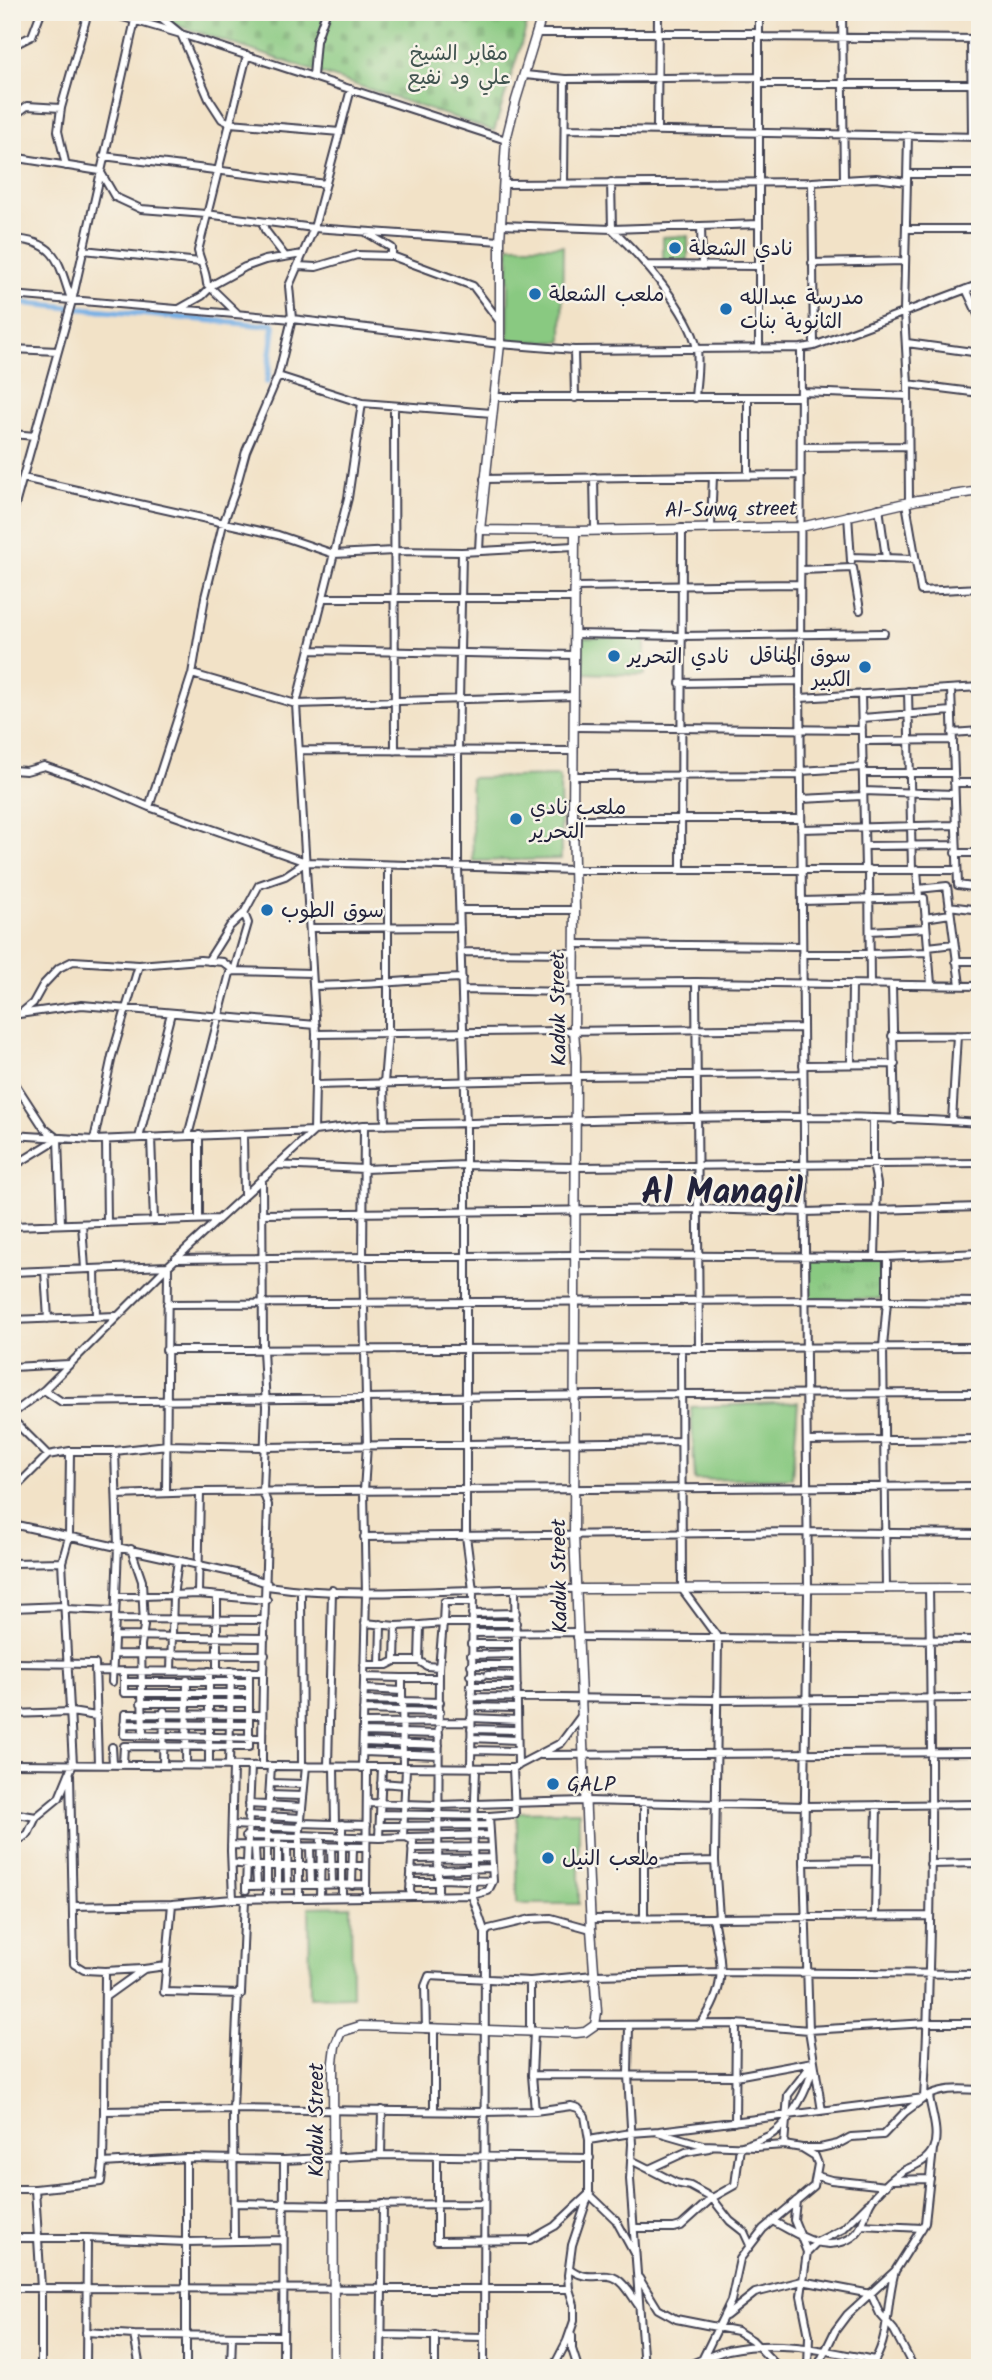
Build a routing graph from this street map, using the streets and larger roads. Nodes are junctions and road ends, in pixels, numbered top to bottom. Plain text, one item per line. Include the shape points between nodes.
1 (41, 12) edge
2 (88, 12) edge
3 (106, 12) edge
4 (154, 12) edge
5 (326, 12) edge
6 (542, 12) edge
7 (658, 12) edge
8 (759, 12) edge
9 (842, 12) edge
10 (135, 20) junction
11 (536, 33) junction
12 (658, 33) junction
13 (181, 34) junction
14 (759, 35) junction
15 (842, 37) junction
16 (971, 39) junction
17 (980, 39) edge
18 (12, 46) edge
19 (247, 55) junction
20 (525, 75) junction
21 (313, 76) junction
22 (657, 78) junction
23 (565, 79) junction
24 (759, 81) junction
25 (842, 83) junction
26 (976, 85) edge
27 (351, 89) junction
28 (61, 108) junction
29 (12, 117) edge
30 (230, 123) junction
31 (566, 130) junction
32 (657, 130) junction
33 (340, 132) junction
34 (759, 132) junction
35 (842, 133) junction
36 (908, 135) junction
37 (976, 137) edge
38 (506, 141) junction
39 (103, 156) junction
40 (12, 157) edge
41 (66, 166) junction
42 (100, 171) junction
43 (218, 171) junction
44 (907, 174) junction
45 (980, 174) edge
46 (844, 180) junction
47 (611, 182) junction
48 (812, 182) junction
49 (907, 182) junction
50 (564, 183) junction
51 (759, 183) junction
52 (326, 184) junction
53 (503, 184) junction
54 (206, 214) junction
55 (262, 222) junction
56 (500, 225) junction
57 (759, 225) junction
58 (701, 226) junction
59 (314, 228) junction
60 (612, 229) junction
61 (906, 229) junction
62 (980, 229) edge
63 (363, 231) junction
64 (12, 239) edge
65 (500, 241) junction
66 (83, 250) junction
67 (303, 254) junction
68 (285, 256) junction
69 (392, 256) junction
70 (905, 261) junction
71 (200, 262) junction
72 (812, 263) junction
73 (298, 265) junction
74 (647, 265) junction
75 (702, 266) junction
76 (759, 266) junction
77 (980, 284) edge
78 (212, 287) junction
79 (965, 289) junction
80 (12, 296) edge
81 (72, 301) junction
82 (179, 310) junction
83 (904, 312) junction
84 (239, 314) junction
85 (292, 318) junction
86 (980, 318) edge
87 (500, 322) junction
88 (907, 343) junction
89 (500, 344) junction
90 (814, 346) junction
91 (801, 348) junction
92 (12, 349) edge
93 (697, 349) junction
94 (759, 349) junction
95 (574, 350) junction
96 (58, 351) junction
97 (980, 353) edge
98 (278, 376) junction
99 (908, 384) junction
100 (980, 393) edge
101 (801, 394) junction
102 (908, 396) junction
103 (494, 397) junction
104 (748, 397) junction
105 (575, 398) junction
106 (695, 398) junction
107 (362, 403) junction
108 (394, 406) junction
109 (492, 413) junction
110 (12, 433) edge
111 (35, 436) junction
112 (907, 446) junction
113 (801, 447) junction
114 (801, 475) junction
115 (713, 476) junction
116 (748, 476) junction
117 (594, 477) junction
118 (23, 478) junction
119 (484, 479) junction
120 (980, 491) edge
121 (908, 502) junction
122 (879, 508) junction
123 (848, 514) junction
124 (12, 516) edge
125 (223, 524) junction
126 (682, 527) junction
127 (711, 527) junction
128 (801, 527) junction
129 (595, 529) junction
130 (480, 530) junction
131 (575, 531) junction
132 (574, 546) junction
133 (394, 551) junction
134 (479, 551) junction
135 (462, 552) junction
136 (334, 554) junction
137 (851, 557) junction
138 (886, 558) junction
139 (914, 559) junction
140 (852, 568) junction
141 (801, 570) junction
142 (800, 584) junction
143 (682, 585) junction
144 (575, 587) junction
145 (980, 588) edge
146 (395, 597) junction
147 (323, 598) junction
148 (462, 598) junction
149 (575, 598) junction
150 (860, 610) dead end
151 (884, 633) dead end
152 (574, 634) junction
153 (800, 634) junction
154 (681, 636) junction
155 (310, 650) junction
156 (394, 651) junction
157 (461, 652) junction
158 (574, 655) junction
159 (192, 674) junction
160 (800, 681) junction
161 (680, 683) junction
162 (980, 687) edge
163 (951, 689) junction
164 (908, 691) junction
165 (861, 694) junction
166 (574, 696) junction
167 (800, 698) junction
168 (460, 699) junction
169 (393, 701) junction
170 (296, 704) junction
171 (952, 711) junction
172 (909, 715) junction
173 (862, 718) junction
174 (574, 727) junction
175 (681, 727) junction
176 (801, 729) junction
177 (862, 730) junction
178 (980, 731) edge
179 (952, 736) junction
180 (909, 740) junction
181 (862, 741) junction
182 (299, 750) junction
183 (395, 751) junction
184 (458, 751) junction
185 (574, 751) junction
186 (863, 770) junction
187 (12, 771) edge
188 (801, 773) junction
189 (910, 773) junction
190 (953, 773) junction
191 (574, 776) junction
192 (681, 776) junction
193 (954, 783) junction
194 (980, 783) edge
195 (863, 793) junction
196 (910, 793) junction
197 (954, 794) junction
198 (801, 799) junction
199 (149, 807) junction
200 (681, 818) junction
201 (573, 819) junction
202 (801, 819) junction
203 (955, 825) junction
204 (865, 826) junction
205 (911, 826) junction
206 (801, 829) junction
207 (865, 846) junction
208 (912, 846) junction
209 (955, 849) junction
210 (980, 853) edge
211 (306, 862) junction
212 (388, 865) junction
213 (458, 867) junction
214 (681, 869) junction
215 (802, 869) junction
216 (867, 869) junction
217 (915, 869) junction
218 (574, 870) junction
219 (956, 870) junction
220 (918, 888) junction
221 (980, 888) edge
222 (919, 898) junction
223 (870, 900) junction
224 (802, 901) junction
225 (460, 910) junction
226 (575, 910) junction
227 (950, 910) junction
228 (980, 910) edge
229 (244, 913) junction
230 (925, 918) junction
231 (388, 927) junction
232 (460, 927) junction
233 (310, 928) junction
234 (926, 928) junction
235 (870, 931) junction
236 (954, 944) junction
237 (575, 949) junction
238 (928, 949) junction
239 (802, 950) junction
240 (461, 952) junction
241 (870, 954) junction
242 (208, 961) junction
243 (956, 961) junction
244 (980, 961) edge
245 (139, 965) junction
246 (234, 971) junction
247 (312, 973) junction
248 (462, 978) junction
249 (388, 981) junction
250 (696, 982) junction
251 (803, 983) junction
252 (852, 984) junction
253 (931, 984) junction
254 (870, 985) junction
255 (892, 985) junction
256 (960, 985) junction
257 (313, 986) junction
258 (980, 986) edge
259 (574, 988) junction
260 (463, 990) junction
261 (128, 1007) junction
262 (171, 1013) junction
263 (16, 1014) edge
264 (218, 1018) junction
265 (316, 1025) junction
266 (803, 1028) junction
267 (695, 1029) junction
268 (574, 1030) junction
269 (464, 1031) junction
270 (316, 1034) junction
271 (388, 1034) junction
272 (957, 1035) junction
273 (980, 1035) edge
274 (892, 1036) junction
275 (851, 1064) junction
276 (895, 1064) junction
277 (803, 1065) junction
278 (695, 1074) junction
279 (803, 1074) junction
280 (576, 1078) junction
281 (12, 1079) edge
282 (465, 1082) junction
283 (384, 1083) junction
284 (315, 1085) junction
285 (804, 1116) junction
286 (695, 1117) junction
287 (576, 1119) junction
288 (873, 1119) junction
289 (895, 1119) junction
290 (952, 1121) junction
291 (980, 1123) edge
292 (466, 1124) junction
293 (364, 1125) junction
294 (386, 1125) junction
295 (314, 1131) junction
296 (243, 1134) junction
297 (12, 1135) edge
298 (199, 1135) junction
299 (188, 1136) junction
300 (139, 1138) junction
301 (151, 1138) junction
302 (58, 1139) junction
303 (94, 1140) junction
304 (106, 1140) junction
305 (980, 1163) edge
306 (804, 1164) junction
307 (873, 1164) junction
308 (277, 1165) junction
309 (465, 1166) junction
310 (696, 1166) junction
311 (576, 1167) junction
312 (12, 1168) edge
313 (364, 1169) junction
314 (262, 1178) junction
315 (244, 1195) junction
316 (980, 1207) edge
317 (697, 1209) junction
318 (575, 1210) junction
319 (876, 1211) junction
320 (805, 1212) junction
321 (363, 1213) junction
322 (465, 1213) junction
323 (262, 1214) junction
324 (199, 1219) junction
325 (218, 1219) junction
326 (154, 1221) junction
327 (107, 1223) junction
328 (61, 1224) junction
329 (82, 1224) junction
330 (14, 1226) edge
331 (980, 1253) edge
332 (575, 1255) junction
333 (697, 1255) junction
334 (467, 1256) junction
335 (805, 1256) junction
336 (875, 1257) junction
337 (887, 1257) junction
338 (363, 1258) junction
339 (175, 1259) junction
340 (262, 1259) junction
341 (168, 1266) junction
342 (85, 1269) junction
343 (95, 1269) junction
344 (45, 1271) junction
345 (12, 1272) edge
346 (805, 1300) junction
347 (698, 1301) junction
348 (887, 1301) junction
349 (980, 1302) edge
350 (466, 1303) junction
351 (574, 1303) junction
352 (167, 1304) junction
353 (364, 1304) junction
354 (262, 1305) junction
355 (96, 1317) junction
356 (116, 1317) junction
357 (48, 1319) junction
358 (12, 1320) edge
359 (806, 1347) junction
360 (883, 1347) junction
361 (980, 1347) edge
362 (575, 1348) junction
363 (681, 1348) junction
364 (699, 1348) junction
365 (166, 1350) junction
366 (263, 1350) junction
367 (365, 1350) junction
368 (466, 1350) junction
369 (69, 1364) junction
370 (12, 1367) edge
371 (44, 1390) junction
372 (980, 1393) edge
373 (681, 1394) junction
374 (806, 1394) junction
375 (884, 1395) junction
376 (575, 1396) junction
377 (465, 1397) junction
378 (265, 1400) junction
379 (366, 1400) junction
380 (166, 1401) junction
381 (12, 1416) edge
382 (980, 1439) edge
383 (884, 1440) junction
384 (680, 1441) junction
385 (807, 1441) junction
386 (576, 1442) junction
387 (465, 1443) junction
388 (167, 1445) junction
389 (367, 1445) junction
390 (264, 1447) junction
391 (70, 1451) junction
392 (115, 1451) junction
393 (48, 1455) junction
394 (980, 1486) edge
395 (807, 1487) junction
396 (885, 1488) junction
397 (680, 1489) junction
398 (465, 1490) junction
399 (12, 1491) edge
400 (365, 1491) junction
401 (575, 1491) junction
402 (200, 1492) junction
403 (263, 1492) junction
404 (166, 1493) junction
405 (117, 1495) junction
406 (12, 1524) edge
407 (807, 1532) junction
408 (885, 1533) junction
409 (682, 1534) junction
410 (980, 1534) edge
411 (574, 1535) junction
412 (365, 1536) junction
413 (466, 1536) junction
414 (69, 1537) junction
415 (118, 1546) junction
416 (131, 1549) junction
417 (178, 1560) junction
418 (62, 1562) junction
419 (12, 1563) edge
420 (199, 1565) junction
421 (267, 1585) junction
422 (929, 1588) junction
423 (980, 1588) edge
424 (681, 1589) junction
425 (886, 1589) junction
426 (332, 1590) junction
427 (473, 1590) junction
428 (515, 1590) junction
429 (578, 1590) junction
430 (808, 1590) junction
431 (300, 1591) junction
432 (366, 1591) junction
433 (198, 1594) junction
434 (173, 1596) junction
435 (116, 1597) junction
436 (142, 1597) junction
437 (217, 1597) junction
438 (267, 1600) junction
439 (472, 1602) junction
440 (12, 1608) edge
441 (65, 1608) junction
442 (115, 1611) junction
443 (516, 1613) junction
444 (472, 1614) junction
445 (217, 1618) junction
446 (115, 1619) junction
447 (143, 1619) junction
448 (173, 1619) junction
449 (265, 1620) junction
450 (365, 1623) junction
451 (443, 1623) junction
452 (516, 1623) junction
453 (381, 1624) junction
454 (472, 1624) junction
455 (420, 1625) junction
456 (396, 1626) junction
457 (472, 1633) junction
458 (516, 1633) junction
459 (577, 1634) junction
460 (116, 1636) junction
461 (143, 1636) junction
462 (173, 1636) junction
463 (217, 1636) junction
464 (265, 1638) junction
465 (718, 1638) junction
466 (807, 1638) junction
467 (930, 1639) junction
468 (980, 1640) edge
469 (471, 1644) junction
470 (516, 1644) junction
471 (114, 1654) junction
472 (141, 1654) junction
473 (172, 1654) junction
474 (217, 1654) junction
475 (516, 1654) junction
476 (264, 1655) junction
477 (471, 1655) junction
478 (395, 1661) junction
479 (419, 1661) junction
480 (12, 1663) edge
481 (68, 1664) junction
482 (364, 1665) junction
483 (380, 1665) junction
484 (471, 1665) junction
485 (516, 1665) junction
486 (439, 1667) junction
487 (95, 1671) junction
488 (113, 1671) junction
489 (124, 1671) junction
490 (142, 1671) junction
491 (168, 1671) junction
492 (187, 1671) junction
493 (213, 1671) junction
494 (231, 1671) junction
495 (249, 1671) junction
496 (262, 1672) junction
497 (471, 1675) junction
498 (516, 1676) junction
499 (365, 1677) junction
500 (402, 1678) junction
501 (439, 1678) junction
502 (113, 1682) dead end
503 (124, 1682) junction
504 (142, 1682) junction
505 (164, 1682) junction
506 (187, 1682) junction
507 (209, 1682) junction
508 (249, 1682) junction
509 (231, 1683) junction
510 (470, 1685) junction
511 (517, 1686) junction
512 (365, 1689) junction
513 (402, 1691) junction
514 (142, 1693) junction
515 (164, 1693) junction
516 (186, 1693) junction
517 (209, 1693) junction
518 (249, 1693) junction
519 (230, 1694) junction
520 (471, 1697) junction
521 (930, 1698) junction
522 (980, 1698) edge
523 (517, 1699) junction
524 (806, 1699) junction
525 (364, 1700) junction
526 (581, 1700) junction
527 (717, 1700) junction
528 (402, 1701) junction
529 (440, 1702) junction
530 (140, 1703) junction
531 (164, 1703) junction
532 (186, 1703) junction
533 (209, 1703) junction
534 (249, 1703) junction
535 (230, 1704) junction
536 (471, 1707) junction
537 (517, 1708) junction
538 (363, 1710) junction
539 (71, 1712) junction
540 (402, 1712) junction
541 (440, 1712) junction
542 (12, 1714) edge
543 (142, 1714) junction
544 (164, 1714) junction
545 (186, 1714) junction
546 (209, 1714) junction
547 (230, 1715) junction
548 (249, 1715) junction
549 (262, 1715) junction
550 (96, 1716) junction
551 (581, 1716) junction
552 (517, 1720) junction
553 (363, 1723) junction
554 (402, 1723) junction
555 (440, 1723) junction
556 (471, 1723) junction
557 (124, 1724) junction
558 (142, 1725) junction
559 (164, 1725) junction
560 (186, 1725) junction
561 (209, 1725) junction
562 (230, 1726) junction
563 (249, 1726) junction
564 (517, 1730) junction
565 (363, 1732) junction
566 (402, 1733) junction
567 (439, 1734) junction
568 (144, 1735) junction
569 (164, 1735) junction
570 (186, 1735) junction
571 (209, 1735) junction
572 (230, 1735) junction
573 (249, 1736) junction
574 (262, 1738) junction
575 (471, 1738) junction
576 (517, 1740) junction
577 (363, 1742) junction
578 (402, 1743) junction
579 (439, 1745) junction
580 (164, 1746) junction
581 (113, 1747) dead end
582 (186, 1747) junction
583 (209, 1747) junction
584 (230, 1747) junction
585 (471, 1750) junction
586 (517, 1751) junction
587 (364, 1752) junction
588 (930, 1752) junction
589 (980, 1752) edge
590 (403, 1753) junction
591 (583, 1753) junction
592 (717, 1753) junction
593 (804, 1753) junction
594 (438, 1755) junction
595 (537, 1755) junction
596 (73, 1764) junction
597 (98, 1764) junction
598 (113, 1764) junction
599 (123, 1764) junction
600 (12, 1765) edge
601 (163, 1765) junction
602 (186, 1765) junction
603 (209, 1765) junction
604 (304, 1765) junction
605 (231, 1766) junction
606 (251, 1766) junction
607 (262, 1766) junction
608 (271, 1766) junction
609 (331, 1767) junction
610 (515, 1767) junction
611 (365, 1768) junction
612 (382, 1768) junction
613 (407, 1768) junction
614 (438, 1768) junction
615 (473, 1768) junction
616 (70, 1773) junction
617 (270, 1783) junction
618 (382, 1783) junction
619 (304, 1784) junction
620 (406, 1785) junction
621 (270, 1795) junction
622 (303, 1796) junction
623 (586, 1801) junction
624 (644, 1802) junction
625 (367, 1803) junction
626 (514, 1803) junction
627 (249, 1804) junction
628 (474, 1804) junction
629 (980, 1804) edge
630 (380, 1805) junction
631 (405, 1805) junction
632 (438, 1805) junction
633 (716, 1805) junction
634 (804, 1805) junction
635 (877, 1805) junction
636 (930, 1805) junction
637 (269, 1806) junction
638 (302, 1807) junction
639 (12, 1813) edge
640 (380, 1814) junction
641 (248, 1815) junction
642 (404, 1815) junction
643 (438, 1815) junction
644 (474, 1815) junction
645 (36, 1816) junction
646 (268, 1816) junction
647 (489, 1816) junction
648 (339, 1824) junction
649 (232, 1825) junction
650 (367, 1825) junction
651 (489, 1825) junction
652 (247, 1826) junction
653 (379, 1826) junction
654 (438, 1826) junction
655 (267, 1827) junction
656 (404, 1827) junction
657 (474, 1827) junction
658 (300, 1829) junction
659 (474, 1835) junction
660 (489, 1835) junction
661 (247, 1836) junction
662 (321, 1836) junction
663 (342, 1836) junction
664 (367, 1836) junction
665 (438, 1836) junction
666 (278, 1837) junction
667 (405, 1837) junction
668 (267, 1838) junction
669 (379, 1838) junction
670 (12, 1845) edge
671 (231, 1845) junction
672 (246, 1846) junction
673 (255, 1847) junction
674 (267, 1847) junction
675 (278, 1847) junction
676 (287, 1847) junction
677 (299, 1847) junction
678 (310, 1847) junction
679 (320, 1847) junction
680 (331, 1847) junction
681 (342, 1847) junction
682 (353, 1847) junction
683 (366, 1847) junction
684 (473, 1847) junction
685 (489, 1847) junction
686 (412, 1849) junction
687 (438, 1849) junction
688 (490, 1858) junction
689 (412, 1859) junction
690 (473, 1859) junction
691 (438, 1860) junction
692 (715, 1861) junction
693 (876, 1861) junction
694 (804, 1862) junction
695 (232, 1863) junction
696 (644, 1863) junction
697 (979, 1863) edge
698 (930, 1864) junction
699 (246, 1865) junction
700 (256, 1866) junction
701 (267, 1866) junction
702 (278, 1866) junction
703 (288, 1866) junction
704 (299, 1866) junction
705 (310, 1866) junction
706 (321, 1866) junction
707 (331, 1866) junction
708 (342, 1866) junction
709 (354, 1866) junction
710 (366, 1866) junction
711 (491, 1868) junction
712 (437, 1869) junction
713 (472, 1869) junction
714 (411, 1871) junction
715 (232, 1874) junction
716 (245, 1875) junction
717 (472, 1881) junction
718 (493, 1881) junction
719 (410, 1882) junction
720 (438, 1882) junction
721 (267, 1884) junction
722 (299, 1884) junction
723 (311, 1884) junction
724 (321, 1884) junction
725 (332, 1884) junction
726 (342, 1884) junction
727 (366, 1884) junction
728 (257, 1885) junction
729 (278, 1885) junction
730 (288, 1885) junction
731 (352, 1885) junction
732 (472, 1895) junction
733 (412, 1896) junction
734 (438, 1896) junction
735 (342, 1897) junction
736 (366, 1897) junction
737 (299, 1898) junction
738 (320, 1898) junction
739 (233, 1899) junction
740 (245, 1899) junction
741 (267, 1899) junction
742 (278, 1899) junction
743 (172, 1904) junction
744 (73, 1906) junction
745 (806, 1916) junction
746 (875, 1916) junction
747 (929, 1916) junction
748 (979, 1916) edge
749 (713, 1918) junction
750 (644, 1919) junction
751 (591, 1924) junction
752 (485, 1933) junction
753 (166, 1966) junction
754 (144, 1969) junction
755 (105, 1971) junction
756 (722, 1972) junction
757 (805, 1973) junction
758 (928, 1974) junction
759 (979, 1974) edge
760 (594, 1975) junction
761 (483, 1977) junction
762 (530, 1981) junction
763 (238, 1993) junction
764 (105, 1997) junction
765 (928, 2022) junction
766 (980, 2023) edge
767 (701, 2024) junction
768 (736, 2024) junction
769 (595, 2025) junction
770 (629, 2025) junction
771 (430, 2029) junction
772 (485, 2029) junction
773 (532, 2030) junction
774 (808, 2030) junction
775 (813, 2062) junction
776 (628, 2075) junction
777 (532, 2076) junction
778 (736, 2076) junction
779 (980, 2090) edge
780 (927, 2097) junction
781 (233, 2109) junction
782 (333, 2110) junction
783 (382, 2110) junction
784 (434, 2110) junction
785 (104, 2111) junction
786 (535, 2111) junction
787 (822, 2111) junction
788 (485, 2112) junction
789 (786, 2118) junction
790 (735, 2122) junction
791 (656, 2131) junction
792 (631, 2133) junction
793 (589, 2140) junction
794 (784, 2145) junction
795 (725, 2146) junction
796 (740, 2147) junction
797 (802, 2148) junction
798 (934, 2148) junction
799 (381, 2155) junction
800 (437, 2156) junction
801 (485, 2156) junction
802 (186, 2158) junction
803 (333, 2158) junction
804 (590, 2158) junction
805 (234, 2160) junction
806 (284, 2160) junction
807 (631, 2160) junction
808 (103, 2163) junction
809 (649, 2169) junction
810 (817, 2176) junction
811 (930, 2179) junction
812 (888, 2183) junction
813 (12, 2189) edge
814 (36, 2189) junction
815 (589, 2194) junction
816 (712, 2198) junction
817 (796, 2201) junction
818 (870, 2202) junction
819 (234, 2203) junction
820 (283, 2203) junction
821 (383, 2204) junction
822 (437, 2204) junction
823 (484, 2204) junction
824 (334, 2205) junction
825 (772, 2221) junction
826 (862, 2225) junction
827 (635, 2228) junction
828 (922, 2228) junction
829 (39, 2237) junction
830 (12, 2238) edge
831 (87, 2238) junction
832 (801, 2238) junction
833 (283, 2240) junction
834 (234, 2241) junction
835 (186, 2242) junction
836 (484, 2242) junction
837 (817, 2242) junction
838 (750, 2245) junction
839 (807, 2252) junction
840 (637, 2262) junction
841 (569, 2268) junction
842 (895, 2271) junction
843 (638, 2277) junction
844 (802, 2281) junction
845 (41, 2287) junction
846 (12, 2288) edge
847 (86, 2288) junction
848 (186, 2288) junction
849 (283, 2288) junction
850 (334, 2288) junction
851 (382, 2288) junction
852 (484, 2288) junction
853 (569, 2288) junction
854 (871, 2294) junction
855 (640, 2307) junction
856 (724, 2317) junction
857 (886, 2320) junction
858 (574, 2321) junction
859 (719, 2327) junction
860 (86, 2332) junction
861 (134, 2335) junction
862 (383, 2335) junction
863 (435, 2335) junction
864 (186, 2336) junction
865 (232, 2336) junction
866 (282, 2336) junction
867 (484, 2337) junction
868 (758, 2346) junction
869 (809, 2348) junction
870 (825, 2351) junction
871 (703, 2359) junction
872 (140, 2366) edge
873 (435, 2367) edge
874 (41, 2368) edge
875 (86, 2368) edge
876 (118, 2368) edge
877 (186, 2368) edge
878 (231, 2368) edge
879 (283, 2368) edge
880 (334, 2368) edge
881 (381, 2368) edge
882 (428, 2368) edge
883 (484, 2368) edge
884 (553, 2368) edge
885 (578, 2368) edge
886 (643, 2368) edge
887 (682, 2368) edge
888 (698, 2368) edge
889 (779, 2368) edge
890 (807, 2368) edge
891 (817, 2368) edge
892 (914, 2368) edge

1 - 18 street via 32,36
2 - 28 street
3 - 10 street
4 - 13 street
5 - 21 street via 316,41
6 - 11 street
7 - 12 street
8 - 14 street
9 - 15 street
10 - 13 street
10 - 39 street
11 - 12 street
11 - 20 street
12 - 14 street
12 - 22 street
13 - 19 street
13 - 30 street via 209,99
14 - 15 street
14 - 24 street
15 - 16 street
15 - 25 street
16 - 17 street
16 - 26 street
19 - 21 street
19 - 30 street
20 - 23 street
20 - 38 street
21 - 27 street
22 - 23 street
22 - 24 street
22 - 32 street
23 - 31 street
24 - 25 street
24 - 34 street
25 - 26 street
25 - 35 street
26 - 37 street
27 - 33 street
27 - 38 street
28 - 29 street via 27,106
28 - 41 street via 58,131
30 - 33 street
30 - 43 street
31 - 32 street
31 - 50 street
32 - 34 street
33 - 52 street
34 - 35 street
34 - 51 street
35 - 36 street
35 - 46 street
36 - 37 street
36 - 44 street
38 - 53 street
39 - 42 street
39 - 43 street
40 - 41 street
41 - 42 street
42 - 54 street via 116,197 131,206
42 - 66 street
43 - 52 street
43 - 54 street
44 - 45 street
44 - 49 street
46 - 48 street
46 - 49 street
47 - 50 street
47 - 51 street
47 - 60 street
48 - 51 street
48 - 72 street
49 - 61 street
50 - 53 street
51 - 57 street
52 - 59 street
53 - 56 street
54 - 55 street
54 - 71 street
55 - 59 street
55 - 68 street
56 - 60 street
56 - 65 street
57 - 58 street
57 - 76 street
58 - 60 street
58 - 75 street
59 - 63 street
59 - 67 street
60 - 74 street
61 - 62 street
61 - 70 street
63 - 65 street
63 - 69 street via 392,248
64 - 81 street via 48,247
65 - 87 street
66 - 71 street
66 - 81 street
67 - 68 street
67 - 73 street
68 - 78 street via 245,267
69 - 73 street via 357,255 316,267
69 - 87 street via 473,286
70 - 72 street
70 - 83 street
71 - 78 street
72 - 90 street
73 - 85 street via 289,286
74 - 75 street
74 - 93 street via 686,322
75 - 76 street
76 - 94 street
77 - 79 street
78 - 82 street
78 - 84 street
79 - 83 street
79 - 86 street
80 - 81 street
81 - 82 street
81 - 96 street
82 - 84 street
83 - 88 street
83 - 90 street
84 - 85 street
85 - 89 street
85 - 98 street
87 - 89 street
88 - 97 street
88 - 99 street
89 - 95 street
89 - 103 street
90 - 91 street
91 - 94 street
91 - 101 street
92 - 96 street
93 - 94 street
93 - 95 street
93 - 106 street
95 - 105 street
96 - 111 street
98 - 107 street
98 - 125 street via 246,451
99 - 100 street
99 - 102 street
101 - 102 street
101 - 104 street
101 - 113 street
102 - 112 street
103 - 105 street
103 - 109 street
104 - 106 street
104 - 116 street
105 - 106 street
107 - 108 street
107 - 136 street via 348,498
108 - 109 street
108 - 133 street
109 - 119 street
110 - 111 street
111 - 118 street
112 - 113 street
112 - 121 street
113 - 114 street
114 - 116 street
114 - 128 street
115 - 116 street
115 - 117 street
115 - 127 street
117 - 119 street
117 - 129 street
118 - 124 street
118 - 125 street
119 - 130 street
120 - 121 street, Al-Suwq street
121 - 122 street, Al-Suwq street
121 - 139 street
122 - 123 street, Al-Suwq street
122 - 138 street
123 - 128 street, Al-Suwq street
123 - 137 street
125 - 136 street via 278,535
125 - 159 street
126 - 127 street, Al-Suwq street
126 - 129 street, Al-Suwq street
126 - 143 street
127 - 128 street, Al-Suwq street
128 - 141 street
129 - 131 street, Al-Suwq street
130 - 131 street, Al-Suwq street
130 - 134 street
131 - 132 street, Kaduk Street
132 - 134 street
132 - 144 street, Kaduk Street
133 - 135 street
133 - 136 street
133 - 146 street
134 - 135 street
135 - 148 street
136 - 147 street
137 - 138 street
137 - 140 street
138 - 139 street
139 - 145 street via 921,591
140 - 141 street
140 - 150 street
141 - 142 street
142 - 143 street
142 - 153 street
143 - 144 street
143 - 154 street
144 - 149 street, Kaduk Street
146 - 147 street
146 - 148 street
146 - 156 street
147 - 155 street
148 - 149 street
148 - 157 street
149 - 152 street, Kaduk Street
151 - 153 street
152 - 154 street
152 - 158 street, Kaduk Street
153 - 154 street
153 - 160 street
154 - 161 street
155 - 156 street
155 - 170 street
156 - 157 street
156 - 169 street
157 - 158 street
157 - 168 street
158 - 166 street, Kaduk Street
159 - 170 street
159 - 199 street
160 - 161 street
160 - 167 street
161 - 175 street
162 - 163 street
163 - 164 street
163 - 171 street
164 - 165 street
164 - 172 street
165 - 167 street
165 - 173 street
166 - 168 street
166 - 174 street, Kaduk Street
167 - 176 street
168 - 169 street
168 - 184 street
169 - 170 street
169 - 183 street
170 - 182 street
171 - 172 street
171 - 179 street
172 - 173 street
172 - 180 street
173 - 177 street
174 - 175 street
174 - 185 street, Kaduk Street
175 - 176 street
175 - 192 street
176 - 177 street
176 - 188 street
177 - 181 street
178 - 179 street
179 - 180 street
179 - 190 street
180 - 181 street
180 - 189 street
181 - 186 street
182 - 183 street
182 - 211 street
183 - 184 street
184 - 185 street
184 - 213 street
185 - 191 street, Kaduk Street
186 - 188 street
186 - 189 street
186 - 195 street
187 - 199 street via 44,766
188 - 192 street
188 - 198 street
189 - 190 street
189 - 196 street
190 - 193 street
191 - 192 street
191 - 201 street, Kaduk Street
192 - 200 street
193 - 194 street
193 - 197 street
195 - 196 street
195 - 198 street
195 - 204 street
196 - 197 street
196 - 205 street
197 - 203 street
198 - 202 street
199 - 211 street
200 - 201 street
200 - 202 street
200 - 214 street
201 - 218 street, Kaduk Street
202 - 206 street
203 - 205 street
203 - 209 street
204 - 205 street
204 - 206 street
204 - 207 street
205 - 208 street
206 - 215 street
207 - 208 street
207 - 216 street
208 - 209 street
208 - 217 street
209 - 210 street
209 - 219 street
211 - 212 street
211 - 229 street via 259,885
211 - 233 street
212 - 213 street
212 - 231 street
213 - 218 street
213 - 225 street
214 - 215 street
214 - 218 street
215 - 216 street
215 - 224 street
216 - 217 street
216 - 223 street
217 - 219 street
217 - 220 street
218 - 226 street, Kaduk Street
219 - 221 street via 958,884
220 - 222 street
220 - 227 street via 947,886
222 - 223 street
222 - 230 street via 924,898
223 - 224 street
223 - 235 street
224 - 239 street
225 - 226 street
225 - 232 street
226 - 237 street, Kaduk Street
227 - 228 street
227 - 230 street
227 - 236 street
229 - 242 street
229 - 246 street via 248,923
230 - 234 street
231 - 232 street
231 - 233 street
231 - 249 street
232 - 240 street
233 - 247 street
234 - 235 street
234 - 238 street
235 - 241 street
236 - 238 street
236 - 243 street
237 - 239 street
237 - 240 street
237 - 259 street, Kaduk Street
238 - 241 street
238 - 253 street
239 - 241 street
239 - 251 street
240 - 248 street
241 - 254 street
242 - 245 street
242 - 246 street via 223,962
243 - 244 street
243 - 256 street
245 - 261 street
245 - 263 street via 73,961 60,968 33,1003
246 - 247 street
246 - 264 street
247 - 257 street
248 - 249 street
248 - 260 street
249 - 257 street
249 - 271 street
250 - 251 street
250 - 259 street
250 - 267 street
251 - 252 street
251 - 266 street
252 - 254 street
252 - 275 street
253 - 255 street
253 - 256 street
254 - 255 street
255 - 274 street
256 - 258 street
257 - 265 street
259 - 260 street
259 - 268 street, Kaduk Street
260 - 269 street
261 - 262 street
261 - 263 street via 82,1005
261 - 303 street
262 - 264 street
262 - 300 street
264 - 265 street
264 - 299 street
265 - 270 street
266 - 267 street
266 - 277 street
267 - 268 street
267 - 278 street
268 - 269 street
268 - 280 street, Kaduk Street
269 - 271 street
269 - 282 street
270 - 271 street
270 - 284 street
271 - 283 street
272 - 273 street
272 - 274 street
272 - 290 street
274 - 276 street
275 - 276 street
275 - 277 street
276 - 289 street
277 - 279 street
278 - 279 street
278 - 280 street
278 - 286 street
279 - 285 street
280 - 282 street
280 - 287 street, Kaduk Street
281 - 302 street via 44,1128
282 - 283 street
282 - 292 street
283 - 284 street
283 - 294 street
284 - 295 street
285 - 286 street
285 - 288 street
285 - 306 street
286 - 287 street
286 - 310 street
287 - 292 street
287 - 311 street, Kaduk Street
288 - 289 street
288 - 307 street
289 - 290 street
290 - 291 street
292 - 294 street
292 - 309 street
293 - 294 street
293 - 295 street
293 - 313 street
295 - 296 street
295 - 308 street
296 - 298 street
296 - 315 street
297 - 302 street
298 - 299 street
298 - 324 street
299 - 301 street
300 - 301 street
300 - 304 street
301 - 326 street
302 - 303 street
302 - 312 street
302 - 328 street
303 - 304 street
304 - 327 street
305 - 307 street
306 - 307 street
306 - 310 street
306 - 320 street
307 - 319 street
308 - 313 street
308 - 314 street
309 - 311 street
309 - 313 street
309 - 322 street
310 - 311 street
310 - 317 street
311 - 318 street, Kaduk Street
312 - 330 street
313 - 321 street
314 - 315 street
314 - 323 street
315 - 325 street
316 - 319 street
317 - 318 street
317 - 320 street
317 - 333 street
318 - 322 street
318 - 332 street, Kaduk Street
319 - 320 street
319 - 336 street
320 - 335 street
321 - 322 street
321 - 323 street
321 - 338 street
322 - 334 street
323 - 340 street
324 - 325 street
324 - 326 street
325 - 339 street
326 - 327 street
327 - 329 street
328 - 329 street
328 - 330 street
329 - 342 street
331 - 337 street
332 - 333 street
332 - 334 street
332 - 351 street, Kaduk Street
333 - 335 street
333 - 347 street
334 - 338 street
334 - 350 street
335 - 336 street
335 - 346 street
336 - 337 street
337 - 348 street
338 - 340 street
338 - 353 street
339 - 340 street
339 - 341 street
340 - 354 street
341 - 343 street
341 - 352 street
341 - 356 street
342 - 343 street
342 - 344 street
343 - 355 street
344 - 345 street
344 - 357 street
346 - 347 street
346 - 348 street
346 - 359 street
347 - 351 street
347 - 364 street
348 - 349 street
348 - 360 street
350 - 351 street
350 - 353 street
350 - 368 street
351 - 362 street, Kaduk Street
352 - 354 street
352 - 365 street
353 - 354 street
353 - 367 street
354 - 366 street
355 - 356 street
355 - 357 street
356 - 369 street
357 - 358 street
359 - 360 street
359 - 364 street
359 - 374 street
360 - 361 street
360 - 375 street
362 - 363 street
362 - 368 street
362 - 376 street, Kaduk Street
363 - 364 street
363 - 373 street
365 - 366 street
365 - 380 street
366 - 367 street
366 - 378 street
367 - 368 street
367 - 379 street
368 - 377 street
369 - 370 street
369 - 371 street
371 - 380 street via 62,1402
371 - 381 street
372 - 375 street
373 - 374 street
373 - 376 street
373 - 384 street
374 - 375 street
374 - 385 street
375 - 383 street
376 - 377 street
376 - 386 street, Kaduk Street
377 - 379 street
377 - 387 street
378 - 379 street
378 - 380 street
378 - 390 street
379 - 389 street
380 - 388 street
381 - 393 street
382 - 383 street
383 - 385 street
383 - 396 street
384 - 386 street
384 - 397 street
385 - 395 street
386 - 387 street
386 - 401 street, Kaduk Street
387 - 389 street
387 - 398 street
388 - 390 street
388 - 392 street
388 - 404 street
389 - 390 street
389 - 400 street
390 - 403 street
391 - 392 street
391 - 393 street
391 - 414 street
392 - 405 street
393 - 399 street
394 - 396 street
395 - 396 street
395 - 397 street
395 - 407 street
396 - 408 street
397 - 401 street
397 - 409 street
398 - 400 street
398 - 401 street
398 - 413 street
400 - 403 street
400 - 412 street
401 - 411 street, Kaduk Street
402 - 403 street
402 - 404 street
402 - 420 street
403 - 421 street via 268,1504
404 - 405 street
405 - 415 street
406 - 414 street
407 - 408 street
407 - 409 street
407 - 430 street
408 - 410 street
408 - 425 street
409 - 411 street
409 - 424 street
411 - 413 street
411 - 429 street, Kaduk Street
412 - 413 street
412 - 432 street
413 - 427 street
414 - 415 street
414 - 418 street
415 - 416 street
415 - 435 street
416 - 417 street
416 - 436 street via 142,1581
417 - 420 street
417 - 434 street
418 - 419 street
418 - 441 street
420 - 421 street
420 - 433 street
421 - 431 street
421 - 438 street
422 - 423 street
422 - 425 street
422 - 467 street
424 - 429 street
424 - 430 street
424 - 465 street
425 - 430 street
426 - 431 street
426 - 432 street
426 - 609 street
427 - 428 street
427 - 432 street
427 - 439 street
428 - 429 street
428 - 443 street
429 - 459 street, Kaduk Street
430 - 466 street
431 - 604 street
432 - 450 street
433 - 434 street
433 - 437 street
434 - 436 street
434 - 448 street
435 - 436 street
435 - 442 street
436 - 447 street
437 - 438 street
437 - 445 street
438 - 449 street
439 - 444 street
439 - 451 street via 444,1602
440 - 441 street
441 - 442 street
441 - 481 street
442 - 446 street
443 - 444 street
443 - 452 street
444 - 454 street
445 - 448 street
445 - 449 street
445 - 463 street
446 - 447 street
446 - 460 street
447 - 448 street
447 - 461 street
448 - 462 street
449 - 464 street
450 - 453 street
450 - 482 street
451 - 454 street
451 - 455 street
451 - 486 street
452 - 454 street
452 - 458 street
453 - 456 street
453 - 483 street
454 - 457 street
455 - 456 street
455 - 479 street
456 - 478 street
457 - 458 street
457 - 469 street
458 - 459 street
458 - 470 street
459 - 465 street
459 - 526 street, Kaduk Street
460 - 461 street
460 - 471 street
461 - 462 street
461 - 472 street
462 - 463 street
462 - 473 street
463 - 464 street
463 - 474 street
464 - 476 street
465 - 466 street
465 - 527 street
466 - 467 street
466 - 524 street
467 - 468 street
467 - 521 street
469 - 470 street
469 - 477 street
470 - 475 street
471 - 472 street
471 - 488 street
472 - 473 street
472 - 490 street
473 - 474 street
473 - 491 street
474 - 476 street
474 - 493 street
475 - 477 street
475 - 485 street
476 - 496 street
477 - 484 street
478 - 479 street
478 - 483 street
479 - 486 street
480 - 481 street
481 - 487 street via 95,1664
481 - 539 street
482 - 483 street
482 - 499 street
484 - 485 street
484 - 497 street
485 - 498 street
486 - 501 street
487 - 488 street
487 - 550 street
488 - 489 street
488 - 502 street
489 - 490 street
489 - 503 street
490 - 491 street
490 - 504 street
491 - 492 street
491 - 505 street
492 - 493 street
492 - 506 street
493 - 494 street
493 - 507 street
494 - 495 street
494 - 509 street
495 - 496 street
495 - 508 street
496 - 549 street
497 - 498 street
497 - 510 street
498 - 511 street
499 - 500 street
499 - 512 street
500 - 501 street
500 - 513 street
501 - 529 street
503 - 504 street
503 - 514 street via 124,1693
504 - 505 street
504 - 514 street
505 - 506 street
505 - 515 street
506 - 507 street
506 - 516 street
507 - 509 street
507 - 517 street
508 - 509 street
508 - 518 street
509 - 519 street
510 - 511 street
510 - 520 street
511 - 523 street
512 - 513 street
512 - 525 street
513 - 528 street
514 - 515 street
514 - 530 street
515 - 516 street
515 - 531 street
516 - 517 street
516 - 532 street
517 - 519 street
517 - 533 street
518 - 519 street
518 - 534 street
519 - 535 street
520 - 523 street
520 - 536 street
521 - 522 street
521 - 524 street
521 - 588 street
523 - 526 street
523 - 537 street
524 - 527 street
524 - 593 street
525 - 528 street
525 - 538 street
526 - 527 street
526 - 551 street, Kaduk Street
527 - 592 street
528 - 529 street
528 - 540 street
529 - 541 street
530 - 531 street
530 - 543 street
531 - 532 street
531 - 544 street
532 - 533 street
532 - 545 street
533 - 535 street
533 - 546 street
534 - 535 street
534 - 548 street
535 - 547 street
536 - 537 street
536 - 556 street
537 - 552 street
538 - 540 street
538 - 553 street
539 - 542 street
539 - 550 street
539 - 596 street
540 - 541 street
540 - 554 street
541 - 555 street
543 - 544 street
543 - 557 street via 125,1714
543 - 558 street
544 - 545 street
544 - 559 street
545 - 546 street
545 - 560 street
546 - 547 street
546 - 561 street
547 - 548 street
547 - 562 street
548 - 549 street
548 - 563 street
549 - 574 street
550 - 597 street
551 - 591 street, Kaduk Street
551 - 595 street via 561,1743
552 - 556 street
552 - 564 street
553 - 554 street
553 - 565 street
554 - 555 street
554 - 566 street
555 - 556 street
555 - 567 street
556 - 564 street
556 - 575 street
557 - 558 street
557 - 568 street via 124,1735
558 - 559 street
558 - 568 street
559 - 560 street
559 - 569 street
560 - 561 street
560 - 570 street
561 - 562 street
561 - 571 street
562 - 563 street
562 - 572 street
563 - 573 street
564 - 576 street
565 - 566 street
565 - 577 street
566 - 567 street
566 - 578 street
567 - 579 street
568 - 569 street
569 - 570 street
569 - 580 street
570 - 571 street
570 - 582 street
571 - 572 street
571 - 583 street
572 - 573 street
572 - 584 street
573 - 574 street
573 - 584 street via 249,1747
574 - 607 street
575 - 576 street
575 - 585 street
576 - 586 street
577 - 578 street
577 - 587 street
578 - 579 street
578 - 590 street
579 - 594 street
580 - 582 street
580 - 599 street via 124,1746
580 - 601 street
581 - 598 street
582 - 583 street
582 - 602 street
583 - 584 street
583 - 603 street
584 - 605 street
585 - 586 street
585 - 615 street
586 - 610 street
587 - 590 street
587 - 611 street
588 - 589 street
588 - 593 street
588 - 636 street
590 - 594 street
590 - 613 street
591 - 592 street
591 - 595 street
591 - 623 street, Kaduk Street
592 - 593 street
592 - 633 street
593 - 634 street
594 - 614 street
595 - 610 street
596 - 597 street
596 - 600 street
596 - 616 street
597 - 598 street
598 - 599 street
599 - 601 street
601 - 602 street
602 - 603 street
603 - 605 street
604 - 608 street
604 - 609 street
604 - 619 street
605 - 606 street
605 - 649 street
606 - 607 street
606 - 627 street
607 - 608 street
608 - 617 street
609 - 611 street
609 - 648 street
610 - 615 street
610 - 626 street
611 - 612 street
611 - 625 street
612 - 613 street
612 - 618 street
613 - 614 street
613 - 620 street
614 - 615 street
614 - 632 street
615 - 628 street
616 - 645 street via 59,1798
616 - 744 street
617 - 619 street
617 - 621 street
618 - 620 street
618 - 630 street
619 - 622 street
620 - 631 street
621 - 622 street
621 - 637 street
622 - 638 street
623 - 624 street
623 - 626 street
623 - 751 street, Kaduk Street
624 - 633 street
624 - 696 street
625 - 630 street
625 - 650 street
626 - 628 street
626 - 647 street via 515,1814
627 - 637 street
627 - 641 street
628 - 632 street
628 - 644 street
629 - 636 street
630 - 631 street
630 - 640 street
631 - 632 street
631 - 642 street
632 - 643 street
633 - 634 street
633 - 692 street
634 - 635 street
634 - 694 street
635 - 636 street
635 - 693 street
636 - 698 street
637 - 638 street
637 - 646 street
638 - 658 street
639 - 645 street
640 - 642 street
640 - 653 street
641 - 646 street
641 - 652 street
642 - 643 street
642 - 656 street
643 - 644 street
643 - 654 street
644 - 647 street
644 - 657 street
645 - 670 street via 27,1834
646 - 655 street
646 - 658 street
647 - 651 street
648 - 650 street
648 - 658 street
648 - 663 street
649 - 652 street
649 - 671 street
650 - 664 street
651 - 657 street
651 - 660 street
652 - 655 street
652 - 661 street
653 - 656 street
653 - 669 street
654 - 656 street
654 - 657 street
654 - 665 street
655 - 658 street
655 - 668 street
656 - 667 street
657 - 659 street
658 - 662 street
658 - 666 street
658 - 677 street
659 - 660 street
659 - 665 street
659 - 684 street
660 - 685 street
661 - 668 street
661 - 672 street
662 - 663 street
662 - 679 street
663 - 664 street
663 - 681 street
664 - 669 street
664 - 683 street
665 - 667 street
665 - 687 street
666 - 668 street
666 - 675 street
667 - 669 street
667 - 686 street via 413,1840
668 - 674 street
671 - 672 street
671 - 695 street
672 - 673 street
672 - 699 street
673 - 674 street
673 - 700 street
674 - 675 street
674 - 701 street
675 - 676 street
675 - 702 street
676 - 677 street
676 - 703 street
677 - 678 street
677 - 704 street
678 - 679 street
678 - 705 street
679 - 680 street
679 - 706 street
680 - 681 street
680 - 707 street
681 - 682 street
681 - 708 street
682 - 683 street
682 - 709 street
683 - 710 street
684 - 685 street
684 - 687 street
684 - 690 street
685 - 688 street
686 - 687 street
686 - 689 street
687 - 691 street
688 - 690 street
688 - 711 street
689 - 691 street
689 - 714 street
690 - 691 street
690 - 713 street
691 - 712 street
692 - 696 street
692 - 749 street via 719,1917
693 - 694 street
693 - 746 street
694 - 745 street
695 - 699 street
695 - 715 street
696 - 750 street
697 - 698 street
697 - 748 street
698 - 747 street
699 - 700 street
699 - 716 street
700 - 701 street
700 - 728 street
701 - 702 street
701 - 721 street
702 - 703 street
702 - 729 street
703 - 704 street
703 - 730 street
704 - 705 street
704 - 722 street
705 - 706 street
705 - 723 street
706 - 707 street
706 - 724 street
707 - 708 street
707 - 725 street
708 - 709 street
708 - 726 street
709 - 710 street
709 - 731 street
710 - 727 street
711 - 713 street
711 - 718 street
712 - 713 street
712 - 714 street
712 - 720 street
713 - 717 street
714 - 719 street
715 - 716 street
715 - 739 street
716 - 728 street via 246,1888
717 - 718 street
717 - 720 street
717 - 732 street
718 - 732 street via 488,1891
719 - 720 street
719 - 733 street
720 - 734 street
721 - 728 street
721 - 729 street
721 - 741 street
722 - 723 street
722 - 730 street
722 - 737 street
723 - 724 street
724 - 725 street
724 - 738 street
725 - 726 street
726 - 731 street
726 - 735 street
727 - 731 street
727 - 736 street
729 - 730 street
729 - 742 street
732 - 734 street
732 - 752 street
733 - 734 street
733 - 736 street
735 - 736 street
735 - 738 street
737 - 738 street
737 - 742 street
739 - 740 street
739 - 743 street
740 - 741 street
740 - 763 street
741 - 742 street
743 - 744 street
743 - 753 street
744 - 755 street via 74,1964 84,1970
745 - 746 street
745 - 749 street
745 - 757 street
746 - 747 street
747 - 758 street
748 - 759 street
749 - 750 street
749 - 756 street
750 - 751 street
751 - 752 street via 531,1919
751 - 760 street, Kaduk Street
752 - 761 street
753 - 754 street
753 - 763 street via 164,1992
754 - 755 street
754 - 764 street
755 - 764 street
756 - 757 street
756 - 760 street
756 - 767 street via 720,1989
757 - 758 street
757 - 774 street
758 - 759 street
758 - 765 street
760 - 762 street
760 - 769 street, Kaduk Street
761 - 762 street
761 - 771 street via 429,1976 425,1986
761 - 772 street
762 - 773 street
763 - 781 street
764 - 785 street
765 - 766 street
765 - 774 street
765 - 780 street
767 - 768 street
767 - 770 street
768 - 774 street
768 - 778 street
769 - 770 street
769 - 773 street, Kaduk Street via 576,2033
770 - 776 street
771 - 772 street, Kaduk Street
771 - 782 street, Kaduk Street via 360,2026 341,2032 333,2062
771 - 784 street
772 - 773 street, Kaduk Street
772 - 788 street
773 - 777 street
774 - 775 street
775 - 778 street
775 - 787 street
775 - 789 street via 804,2095
775 - 789 street via 788,2095
776 - 777 street
776 - 778 street
776 - 792 street
777 - 786 street
778 - 790 street
779 - 780 street via 948,2089
780 - 787 street
780 - 797 street via 883,2135
780 - 798 street
781 - 782 street
781 - 785 street
781 - 805 street
782 - 783 street
782 - 803 street, Kaduk Street
783 - 784 street
783 - 799 street
784 - 788 street
785 - 808 street
786 - 788 street
786 - 793 street via 578,2108 585,2116
787 - 789 street
788 - 801 street
789 - 790 street
789 - 794 street
789 - 796 street via 774,2133
790 - 791 street
791 - 792 street
791 - 795 street via 703,2145
792 - 793 street
792 - 807 street
793 - 804 street
794 - 796 street
794 - 797 street
795 - 796 street
795 - 809 street via 686,2152
796 - 816 street via 735,2185
797 - 810 street via 815,2156
798 - 811 street
798 - 812 street via 926,2159
799 - 800 street
799 - 803 street
800 - 801 street
800 - 822 street
801 - 804 street
801 - 823 street
802 - 805 street
802 - 808 street
802 - 835 street
803 - 806 street
803 - 824 street, Kaduk Street
804 - 815 street
805 - 806 street
805 - 819 street
806 - 820 street
807 - 809 street
807 - 827 street
808 - 814 street via 101,2182
809 - 816 street
810 - 812 street
810 - 817 street via 814,2186
811 - 812 street
811 - 828 street
812 - 818 street
813 - 814 street
814 - 829 street
815 - 836 street via 540,2236
815 - 840 street via 616,2220
815 - 841 street
816 - 827 street via 681,2226
816 - 838 street via 744,2232
817 - 825 street
817 - 832 street via 794,2220
818 - 826 street
818 - 837 street via 842,2229
819 - 820 street
819 - 834 street
820 - 824 street
820 - 833 street
821 - 822 street
821 - 824 street
821 - 851 street
822 - 823 street
822 - 836 street via 438,2241
823 - 836 street
824 - 850 street, Kaduk Street
825 - 832 street
825 - 838 street
826 - 828 street
826 - 837 street via 853,2237 840,2243
827 - 840 street
828 - 842 street
829 - 830 street
829 - 831 street
829 - 845 street
831 - 835 street
831 - 847 street
832 - 837 street
832 - 839 street
833 - 834 street
833 - 849 street
834 - 835 street
835 - 848 street
836 - 852 street
837 - 839 street
838 - 856 street via 740,2259
839 - 844 street
840 - 843 street
841 - 853 street
841 - 855 street via 582,2276 618,2279
842 - 854 street
842 - 857 street
843 - 855 street
843 - 859 street via 658,2309 677,2319
844 - 854 street
844 - 856 street via 755,2293
844 - 869 street
845 - 846 street
845 - 847 street
845 - 874 street
847 - 848 street
847 - 860 street
848 - 849 street
848 - 864 street
849 - 850 street
849 - 866 street
850 - 851 street
850 - 880 street, Kaduk Street
851 - 852 street
851 - 862 street
852 - 853 street
852 - 867 street
853 - 858 street
854 - 857 street
854 - 870 street via 847,2315
855 - 886 street
856 - 859 street
857 - 870 street via 875,2360
857 - 892 street
858 - 884 street
858 - 885 street via 572,2348
859 - 868 street via 737,2331
859 - 871 street
860 - 861 street
860 - 875 street
861 - 864 street
861 - 872 street
862 - 863 street
862 - 881 street
863 - 867 street
863 - 873 street
864 - 865 street
864 - 877 street
865 - 866 street
865 - 878 street
866 - 879 street
867 - 883 street
868 - 869 street
868 - 871 street
868 - 889 street
869 - 870 street
869 - 890 street
870 - 891 street
871 - 887 street
871 - 888 street
872 - 876 street
873 - 882 street

